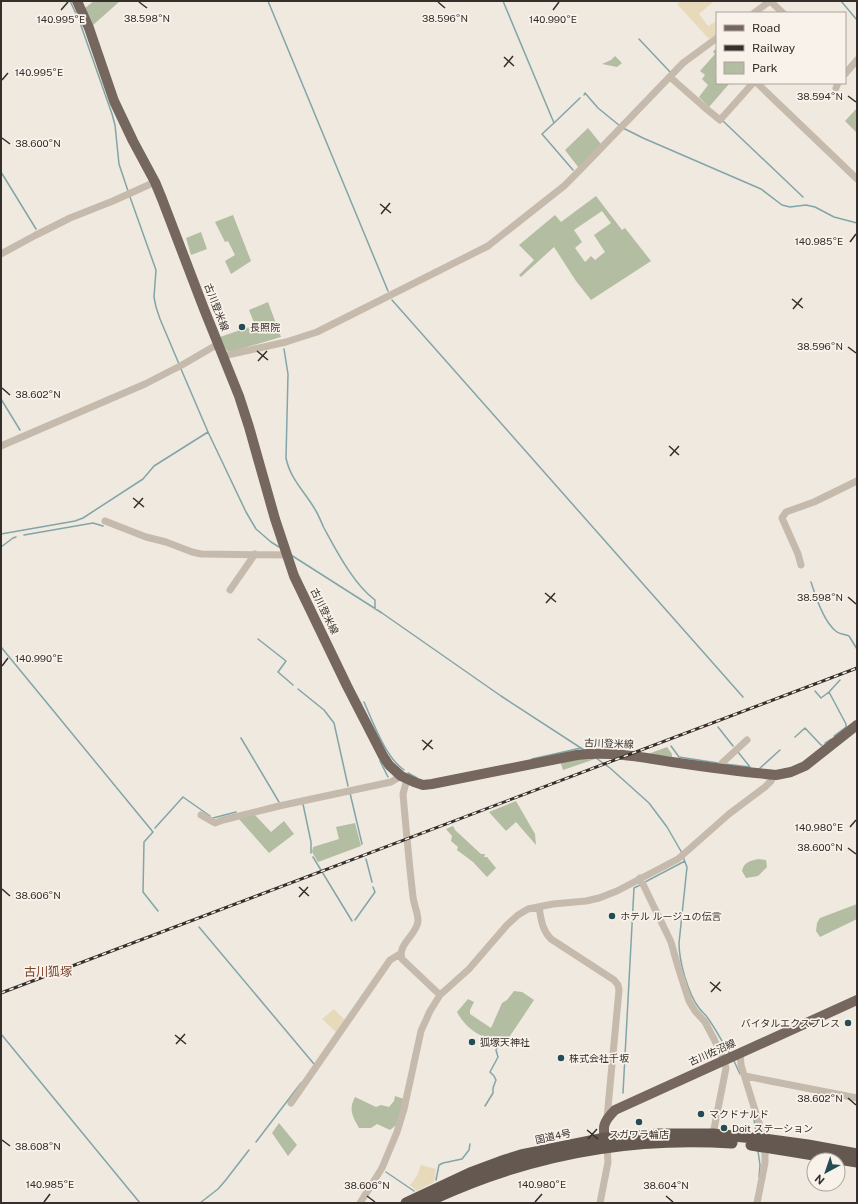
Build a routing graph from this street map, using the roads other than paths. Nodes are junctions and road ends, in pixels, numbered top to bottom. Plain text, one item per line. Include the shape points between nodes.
1 (77, 1) edge
2 (770, 1) edge
3 (755, 12) edge
4 (783, 12) edge
5 (714, 40) edge
6 (857, 60) edge
7 (846, 73) edge
8 (672, 75) junction
9 (752, 84) edge
10 (757, 84) edge
11 (857, 179) edge
12 (155, 182) junction
13 (1, 254) edge
14 (218, 344) junction
15 (223, 356) junction
16 (1, 446) edge
17 (857, 481) edge
18 (105, 521) dead end
19 (286, 552) junction
20 (255, 554) junction
21 (802, 565) dead end
22 (230, 590) dead end
23 (857, 725) edge
24 (747, 740) dead end
25 (721, 768) junction
26 (774, 775) junction
27 (404, 778) junction
28 (201, 815) dead end
29 (642, 882) junction
30 (539, 907) junction
31 (400, 954) junction
32 (440, 995) junction
33 (857, 1000) edge
34 (732, 1056) junction
35 (745, 1076) junction
36 (857, 1098) edge
37 (291, 1103) dead end
38 (607, 1118) junction
39 (713, 1134) junction
40 (760, 1142) junction
41 (606, 1143) junction
42 (857, 1154) edge
43 (857, 1162) edge
44 (360, 1203) edge
45 (406, 1203) edge
46 (425, 1203) edge
47 (600, 1203) edge
48 (757, 1203) edge

1 - 12 main road, 古川登米線 via 114,101 132,141
2 - 3 street
2 - 4 street
5 - 8 street via 691,56
6 - 7 street
8 - 9 street via 704,108 720,120
8 - 15 street via 564,186 488,246 317,332 286,342
10 - 11 street
12 - 13 street via 70,218
12 - 14 main road, 古川登米線
14 - 15 main road, 古川登米線
14 - 16 street via 145,384
15 - 19 main road, 古川登米線 via 239,396
17 - 21 street via 784,514 782,518
18 - 20 street via 201,554
19 - 20 street
19 - 27 main road, 古川登米線 via 294,576 383,756
20 - 22 street
23 - 26 main road, 古川登米線 via 805,766
24 - 25 street via 722,763
25 - 26 main road, 古川登米線
25 - 27 main road, 古川登米線 via 641,756 599,753 432,784
26 - 29 street via 771,781 683,854
27 - 28 street via 214,823
27 - 31 street via 403,794 413,899 418,921
29 - 30 street via 599,898
29 - 34 street via 671,942 695,1011 705,1022 714,1039
30 - 32 street via 528,909 518,915
30 - 38 street via 543,927 551,939 618,985
31 - 32 street via 402,959
31 - 37 street via 390,960
32 - 44 street via 421,1031 395,1138 382,1168
33 - 34 main road, 古川佐沼線
34 - 35 street
34 - 38 main road, 古川佐沼線 via 630,1102
34 - 39 street via 726,1068
35 - 36 street
35 - 40 street
38 - 41 main road via 604,1124
39 - 40 highway, 国道4号
39 - 41 highway, 国道4号 via 659,1134
40 - 41 highway, 国道4号
40 - 42 highway, 国道4号
40 - 43 highway, 国道4号
40 - 48 street via 765,1163
41 - 45 highway, 国道4号 via 521,1155 470,1173
41 - 46 highway, 国道4号 via 506,1170
41 - 47 street via 608,1162

